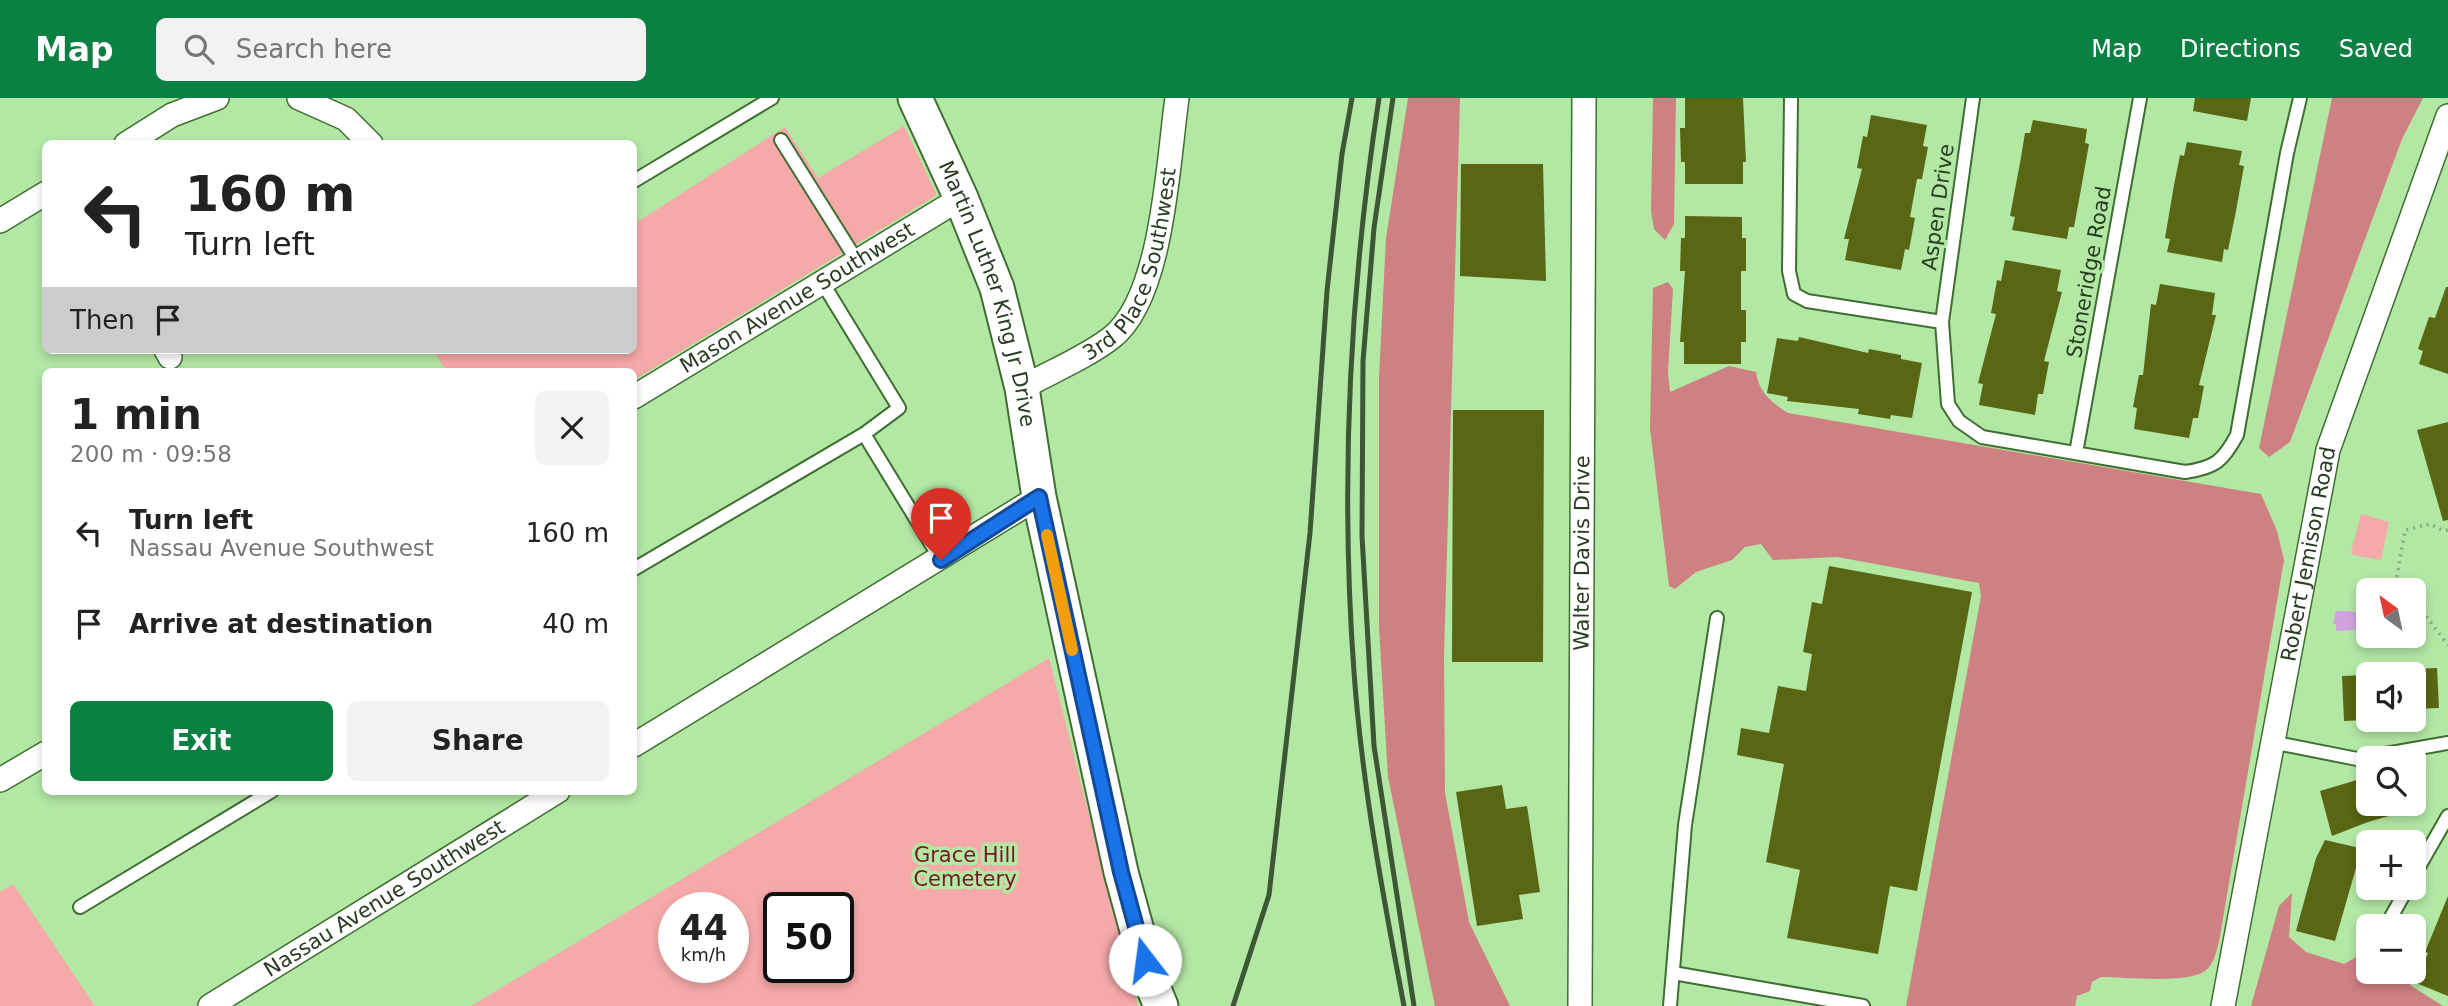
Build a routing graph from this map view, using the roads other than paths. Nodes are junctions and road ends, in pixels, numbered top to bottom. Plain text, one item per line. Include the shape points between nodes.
1 (217, 98) edge
2 (299, 98) edge
3 (772, 98) edge
4 (915, 98) edge
5 (1177, 98) edge
6 (1584, 98) edge
7 (1791, 98) edge
8 (1973, 98) edge
9 (2140, 98) edge
10 (2300, 98) edge
11 (2448, 116) edge
12 (133, 140) edge
13 (366, 140) edge
14 (781, 140) dead end
15 (637, 179) edge
16 (42, 195) edge
17 (961, 198) junction
18 (0, 220) edge
19 (857, 261) junction
20 (822, 282) junction
21 (1942, 322) junction
22 (1021, 388) junction
23 (637, 395) edge
24 (864, 434) junction
25 (2077, 453) junction
26 (1039, 497) junction
27 (941, 560) junction
28 (637, 567) edge
29 (1717, 618) dead end
30 (2271, 742) junction
31 (2448, 743) edge
32 (637, 744) edge
33 (42, 755) edge
34 (0, 780) edge
35 (265, 795) edge
36 (552, 795) edge
37 (2448, 816) edge
38 (2426, 854) edge
39 (80, 907) dead end
40 (1673, 973) junction
41 (210, 1006) edge
42 (1161, 1006) edge
43 (1580, 1006) edge
44 (1670, 1006) edge
45 (1863, 1006) edge
46 (2223, 1006) edge

1 - 12 street via 190,106
2 - 13 street via 346,119
3 - 15 lane
4 - 17 main road, Martin Luther King Jr Drive
5 - 22 street, 3rd Place Southwest via 1152,272 1137,306 1113,337
6 - 43 street, Walter Davis Drive
7 - 21 lane via 1789,271 1794,294 1807,301
8 - 21 lane, Aspen Drive
9 - 25 lane, Stoneridge Road
10 - 25 lane, Aspen Drive via 2237,435 2227,453 2209,469 2185,472
11 - 30 street, Robert Jemison Road via 2328,450
14 - 19 lane
16 - 18 street
17 - 19 street, Mason Avenue Southwest
17 - 22 main road, Martin Luther King Jr Drive via 997,288
19 - 20 street, Mason Avenue Southwest
20 - 23 street, Mason Avenue Southwest
20 - 24 lane via 899,408
21 - 25 lane, Aspen Drive via 1948,404 1959,421 1982,437
22 - 26 main road, Martin Luther King Jr Drive
24 - 27 lane
24 - 28 lane
26 - 27 street
26 - 42 main road, Martin Luther King Jr Drive via 1121,872
27 - 32 street
29 - 40 lane via 1685,825
30 - 31 lane via 2357,759
30 - 46 street, Robert Jemison Road
33 - 34 street
35 - 39 lane
36 - 41 street, Nassau Avenue Southwest
37 - 38 lane
40 - 44 lane
40 - 45 lane

